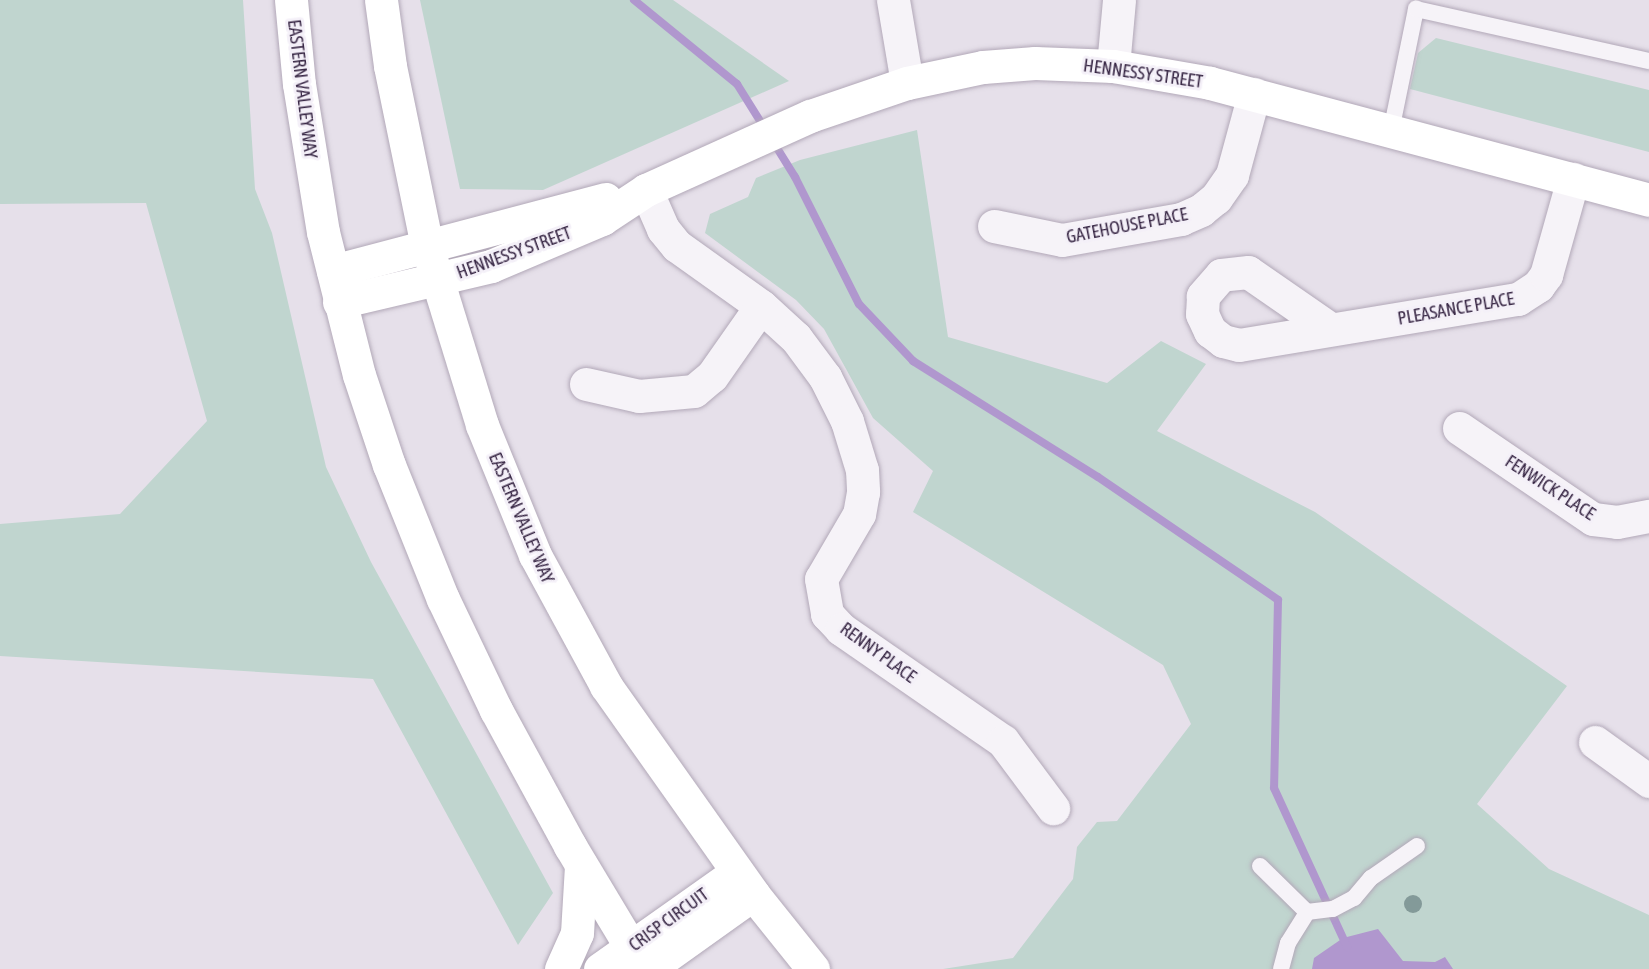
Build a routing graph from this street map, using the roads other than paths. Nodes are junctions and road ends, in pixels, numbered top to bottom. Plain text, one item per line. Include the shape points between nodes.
1 (291, 0) edge
2 (381, 0) edge
3 (893, 0) edge
4 (1119, 0) edge
5 (1649, 62) edge
6 (1113, 66) junction
7 (907, 83) junction
8 (1254, 94) junction
9 (1391, 130) junction
10 (1573, 179) junction
11 (646, 190) junction
12 (1649, 200) edge
13 (994, 226) dead end
14 (427, 246) junction
15 (436, 280) junction
16 (336, 287) junction
17 (762, 306) junction
18 (1329, 328) dead end
19 (586, 384) dead end
20 (1459, 428) dead end
21 (1649, 516) edge
22 (1595, 742) dead end
23 (1649, 782) edge
24 (1053, 808) dead end
25 (1417, 846) dead end
26 (581, 865) junction
27 (1260, 866) dead end
28 (745, 883) junction
29 (1307, 912) junction
30 (641, 962) edge
31 (561, 969) edge
32 (600, 969) edge
33 (813, 969) edge
34 (1281, 969) edge

1 - 16 main road, EASTERN VALLEY WAY via 312,169
2 - 14 main road, EASTERN VALLEY WAY via 390,66
3 - 7 street
4 - 6 street
5 - 9 lane via 1416,9
6 - 7 main road, HENNESSY STREET via 993,66
6 - 8 main road, HENNESSY STREET
7 - 11 main road, HENNESSY STREET via 796,123
8 - 9 main road, HENNESSY STREET
8 - 13 street, GATEHOUSE PLACE via 1232,175 1221,193 1201,210 1181,219 1062,240
9 - 10 main road, HENNESSY STREET
10 - 12 main road, HENNESSY STREET
10 - 18 street, PLEASANCE PLACE via 1546,275 1527,294 1511,300
11 - 14 main road, HENNESSY STREET
11 - 15 main road, HENNESSY STREET via 602,219 491,266
11 - 17 street, RENNY PLACE via 663,229 677,246
14 - 15 main road, EASTERN VALLEY WAY
14 - 16 main road, HENNESSY STREET
15 - 16 main road, HENNESSY STREET
15 - 28 main road, EASTERN VALLEY WAY via 506,490 569,624 606,686
16 - 26 main road, EASTERN VALLEY WAY via 389,465 443,599 496,710
17 - 19 street via 712,376 694,391 639,396
17 - 24 street, RENNY PLACE via 796,338 825,377 847,421 862,470 859,514 821,579 827,614 841,629 1003,741
20 - 21 street, FENWICK PLACE via 1593,519 1617,522
22 - 23 street
25 - 29 lane via 1371,878 1354,898 1334,909
26 - 30 main road, EASTERN VALLEY WAY
26 - 31 main road via 577,933
27 - 29 lane
28 - 30 main road, CRISP CIRCUIT
28 - 33 main road, EASTERN VALLEY WAY
29 - 34 lane via 1288,944
30 - 32 main road, CRISP CIRCUIT

